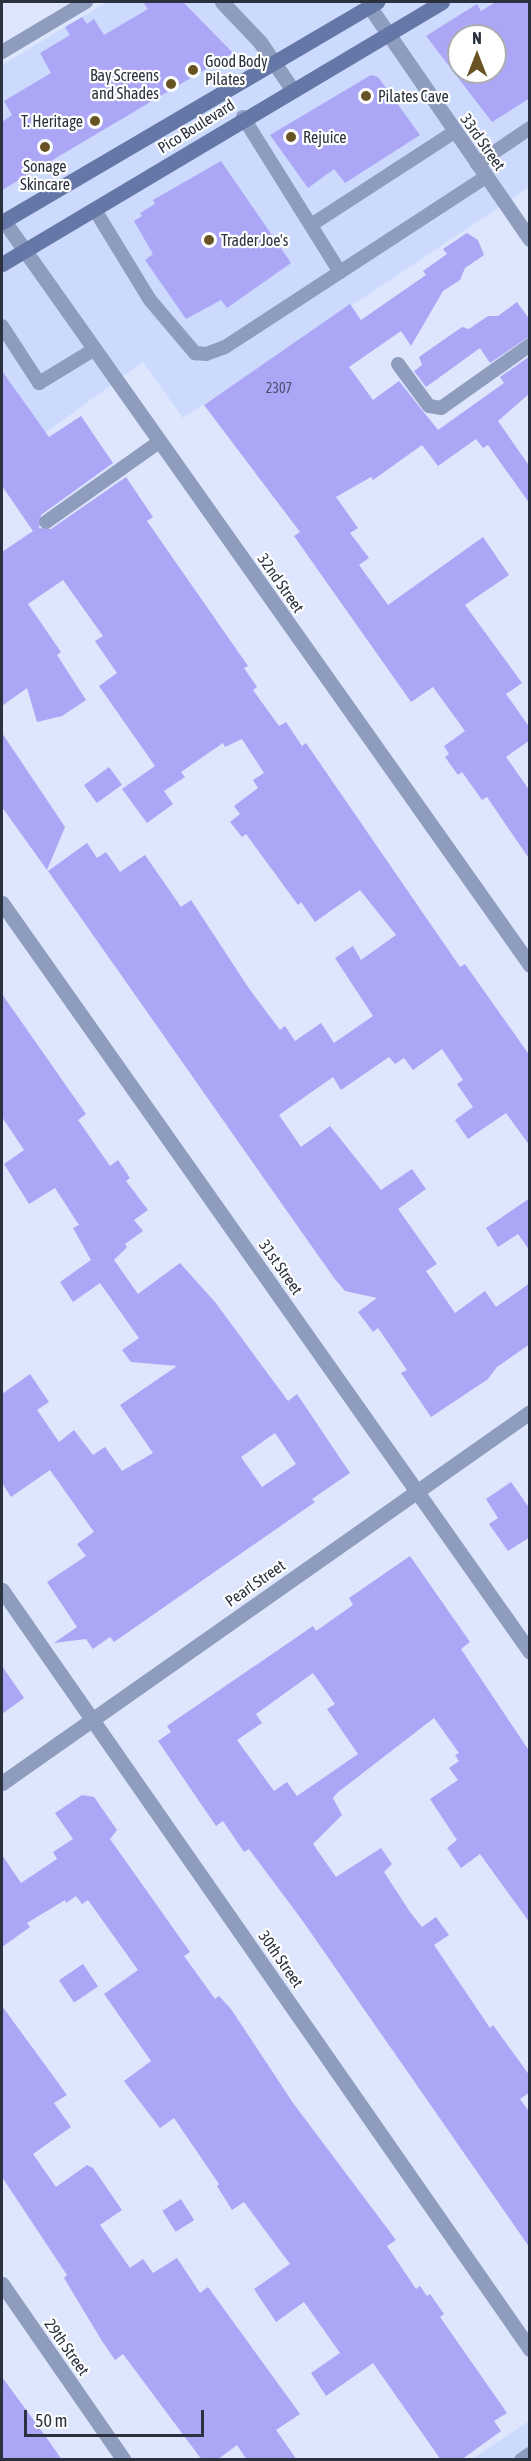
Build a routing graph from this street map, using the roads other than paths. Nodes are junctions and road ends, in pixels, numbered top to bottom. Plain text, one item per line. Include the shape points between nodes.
1 (86, 2) edge
2 (222, 2) edge
3 (442, 2) edge
4 (373, 4) edge
5 (387, 34) junction
6 (2, 52) edge
7 (274, 63) junction
8 (292, 89) junction
9 (243, 117) junction
10 (530, 128) edge
11 (454, 132) junction
12 (477, 164) junction
13 (486, 177) junction
14 (95, 210) junction
15 (3, 221) edge
16 (524, 221) edge
17 (311, 225) junction
18 (530, 239) edge
19 (24, 251) junction
20 (2, 264) edge
21 (340, 272) junction
22 (2, 326) edge
23 (530, 345) edge
24 (93, 350) junction
25 (398, 364) dead end
26 (159, 442) junction
27 (46, 522) dead end
28 (2, 903) edge
29 (530, 965) edge
30 (530, 1412) edge
31 (417, 1491) junction
32 (2, 1590) edge
33 (530, 1652) edge
34 (93, 1719) junction
35 (2, 1783) edge
36 (2, 2284) edge
37 (530, 2349) edge
38 (530, 2454) edge
39 (124, 2460) edge
40 (521, 2460) edge

1 - 6 lane
2 - 7 street
3 - 5 main road, Pico Boulevard
4 - 5 street, 33rd Street
4 - 7 main road, Pico Boulevard
5 - 8 main road, Pico Boulevard
5 - 11 street, 33rd Street
7 - 8 street
7 - 15 main road, Pico Boulevard
8 - 9 main road, Pico Boulevard
9 - 14 main road, Pico Boulevard
9 - 17 lane
10 - 12 lane
11 - 12 street, 33rd Street
11 - 17 lane
12 - 13 street, 33rd Street
13 - 16 street, 33rd Street
13 - 21 lane
14 - 19 main road, Pico Boulevard
14 - 21 lane via 150,300 195,353 207,354 225,347
15 - 19 street, 32nd Street
16 - 18 street, 33rd Street
17 - 21 lane
19 - 20 main road, Pico Boulevard
19 - 24 street, 32nd Street
22 - 24 lane via 39,383
23 - 25 lane via 441,408 429,406
24 - 26 street, 32nd Street
26 - 27 lane
26 - 29 street, 32nd Street
28 - 31 street, 31st Street
30 - 31 street, Pearl Street
31 - 33 street, 31st Street
31 - 34 street, Pearl Street
32 - 34 street, 30th Street
34 - 35 street, Pearl Street
34 - 37 street, 30th Street
36 - 39 street, 29th Street
38 - 40 lane

